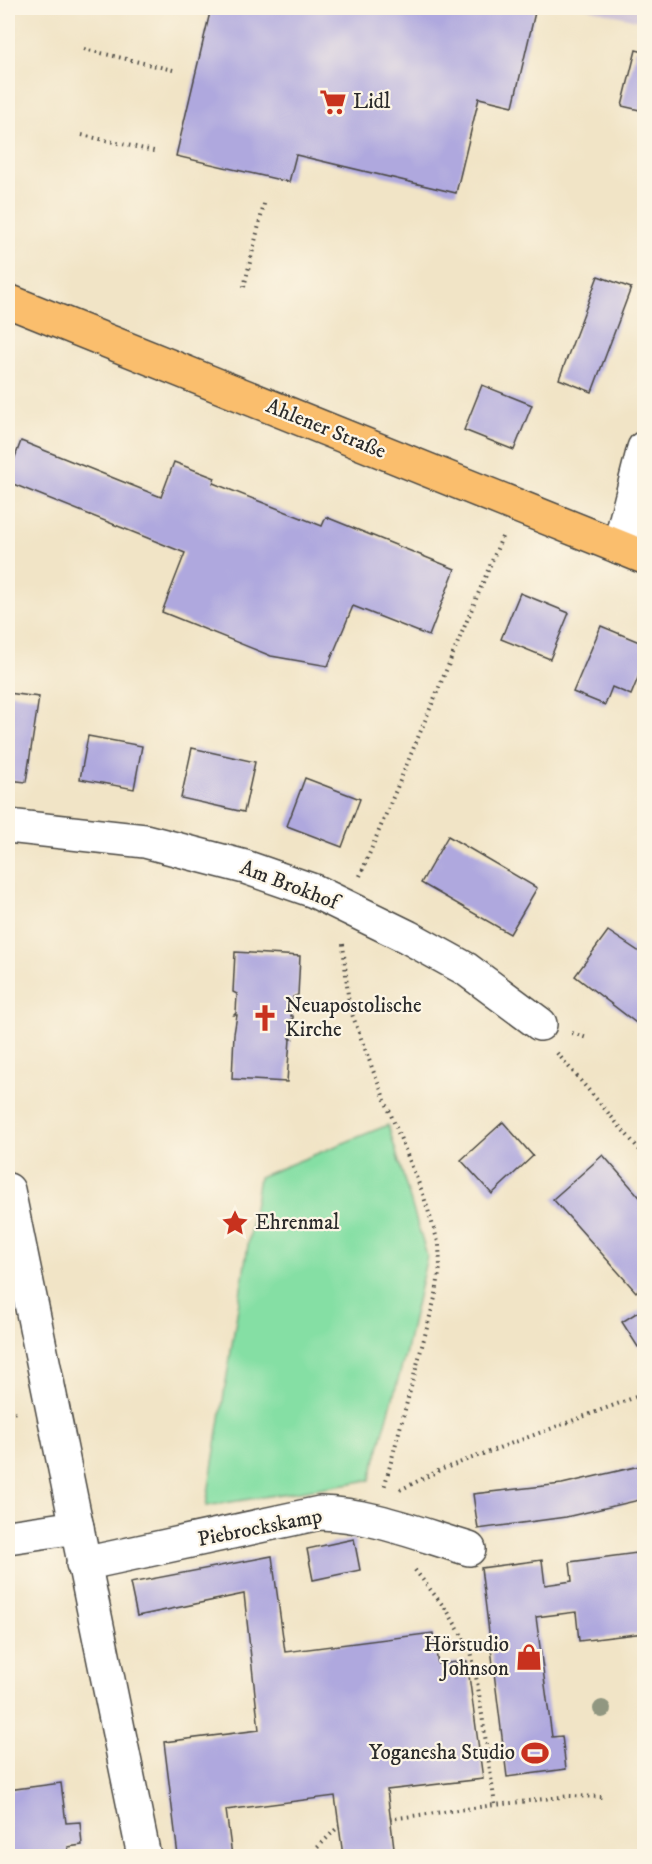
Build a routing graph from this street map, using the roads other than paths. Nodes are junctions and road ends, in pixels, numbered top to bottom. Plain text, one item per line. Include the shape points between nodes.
1 (8, 301) edge
2 (645, 448) edge
3 (632, 552) edge
4 (8, 826) edge
5 (540, 1023) road end
6 (8, 1190) edge
7 (77, 1527) junction
8 (8, 1537) edge
9 (469, 1549) dead end
10 (84, 1564) junction
11 (144, 1857) edge

1 - 3 main road, Ahlener Straße
2 - 3 street
4 - 5 street, Am Brokhof via 145,841 245,867 314,891 466,969
6 - 7 street
7 - 8 street
7 - 10 street
9 - 10 street, Piebrockskamp via 375,1521 320,1513
10 - 11 street

